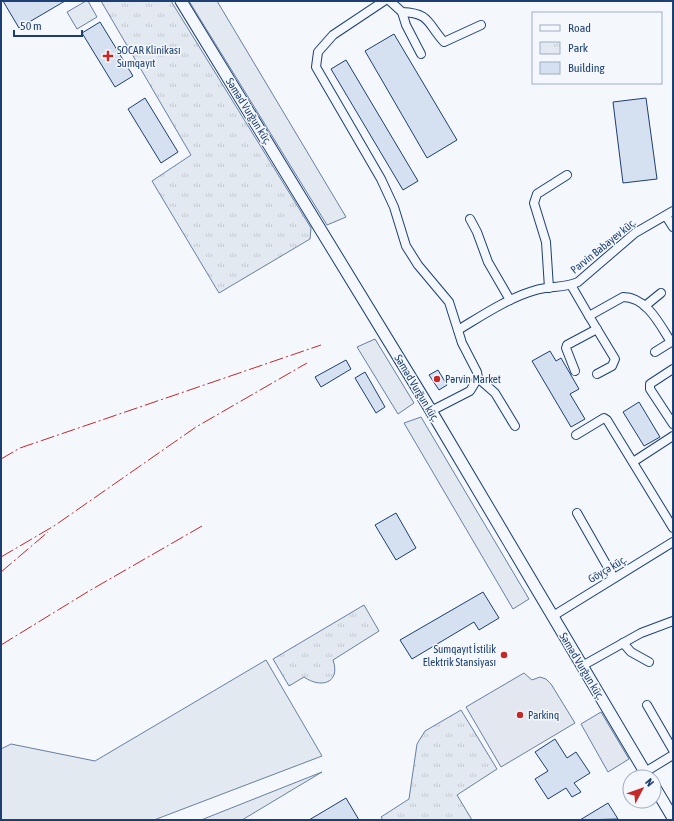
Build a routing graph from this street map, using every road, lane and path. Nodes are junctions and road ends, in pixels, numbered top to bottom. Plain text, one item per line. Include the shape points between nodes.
1 (181, 1) edge
2 (384, 1) edge
3 (390, 1) edge
4 (402, 12) junction
5 (482, 25) dead end
6 (421, 54) dead end
7 (567, 175) dead end
8 (670, 214) edge
9 (470, 219) dead end
10 (673, 227) edge
11 (570, 285) junction
12 (549, 288) junction
13 (661, 293) dead end
14 (510, 300) junction
15 (645, 306) junction
16 (589, 316) junction
17 (597, 329) junction
18 (458, 330) junction
19 (672, 342) edge
20 (655, 352) dead end
21 (673, 369) edge
22 (575, 371) dead end
23 (598, 374) dead end
24 (478, 378) junction
25 (431, 411) junction
26 (673, 424) edge
27 (515, 426) dead end
28 (576, 435) dead end
29 (673, 436) edge
30 (632, 462) junction
31 (577, 513) dead end
32 (673, 528) edge
33 (673, 542) edge
34 (614, 578) junction
35 (553, 616) junction
36 (673, 621) edge
37 (623, 643) junction
38 (649, 662) dead end
39 (582, 666) junction
40 (647, 705) dead end
41 (673, 750) edge
42 (673, 755) edge
43 (644, 769) edge
44 (654, 769) edge
45 (662, 799) edge
46 (673, 818) edge

1 - 25 main road, Səməd Vurğun küç.
2 - 18 street via 333,35 318,52 316,67 381,179 394,206 406,246 418,265 449,302
3 - 4 street
4 - 5 street via 418,13 423,16 444,42
4 - 6 street
7 - 12 street via 537,194 534,203 546,242
8 - 10 street
8 - 11 street, Pərvin Babayev küç. via 635,233 588,274
9 - 14 street via 488,262
11 - 12 street, Pərvin Babayev küç.
11 - 16 street
12 - 14 street, Pərvin Babayev küç.
13 - 15 street
14 - 18 street, Pərvin Babayev küç.
15 - 16 street via 628,297
15 - 19 street
16 - 17 street
17 - 22 street via 567,345
17 - 23 street via 615,359 612,366
18 - 24 street
19 - 20 street
21 - 26 street via 650,384 650,389
24 - 25 street via 470,391
24 - 27 street via 495,393
25 - 35 main road, Səməd Vurğun küç.
28 - 30 street via 604,418
29 - 30 street
30 - 32 street
31 - 34 street
33 - 34 street, Göyçə küç.
34 - 35 street, Göyçə küç.
35 - 39 main road, Səməd Vurğun küç.
36 - 37 street
37 - 38 street via 631,652
37 - 39 street
39 - 43 main road, Səməd Vurğun küç.
40 - 41 street
42 - 44 street
45 - 46 main road

